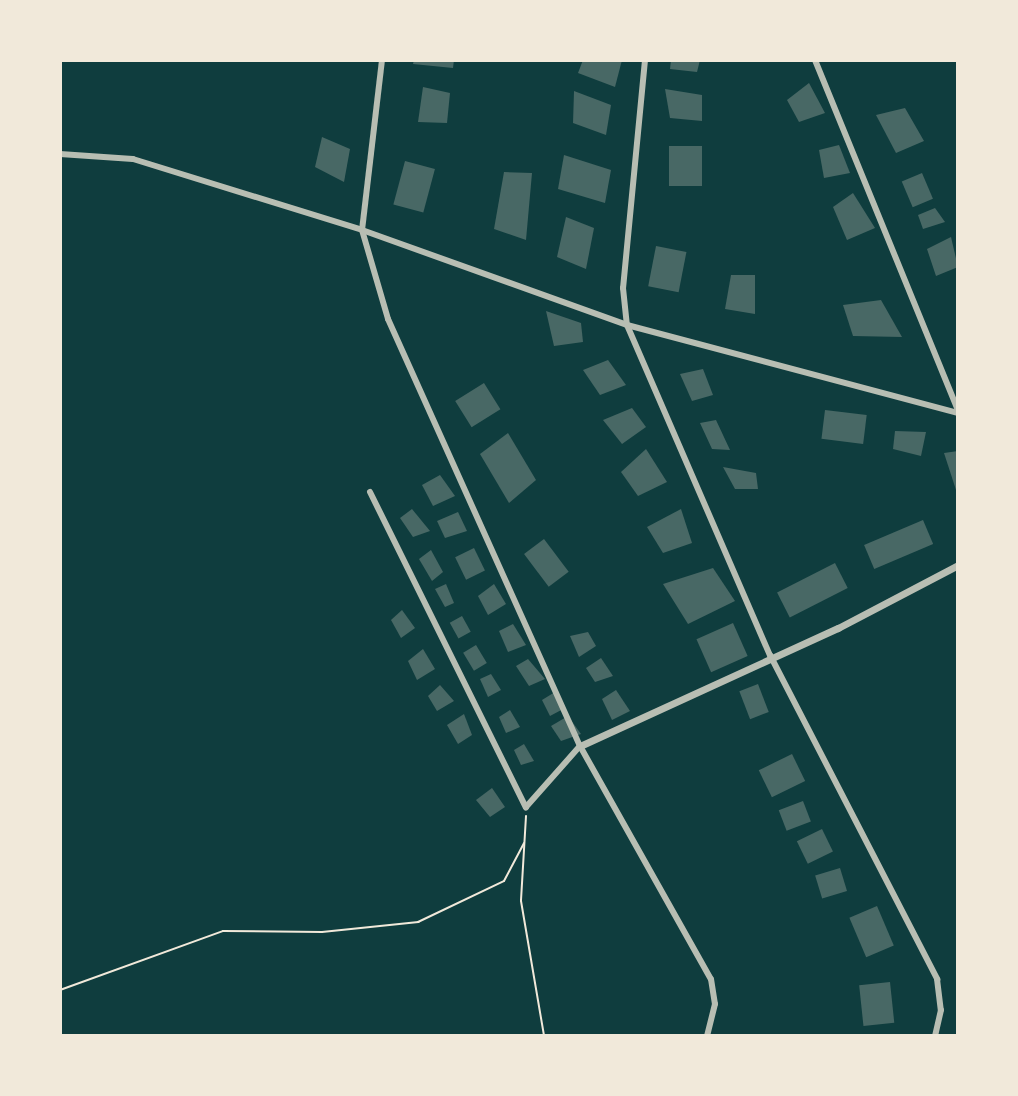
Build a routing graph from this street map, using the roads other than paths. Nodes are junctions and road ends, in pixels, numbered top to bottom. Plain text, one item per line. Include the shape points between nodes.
1 (382, 60) edge
2 (645, 60) edge
3 (815, 60) edge
4 (60, 154) edge
5 (362, 230) junction
6 (627, 325) junction
7 (958, 411) edge
8 (370, 492) dead end
9 (958, 565) edge
10 (770, 655) junction
11 (580, 746) junction
12 (707, 1036) edge
13 (935, 1036) edge

1 - 5 street
2 - 6 street via 623,288
3 - 7 street
4 - 5 street via 133,159
5 - 6 street
5 - 11 street via 388,319
6 - 7 street
6 - 10 street
8 - 11 street via 526,807
9 - 10 street via 838,628
10 - 11 street
10 - 13 street via 937,979 941,1010
11 - 12 street via 711,979 715,1004

